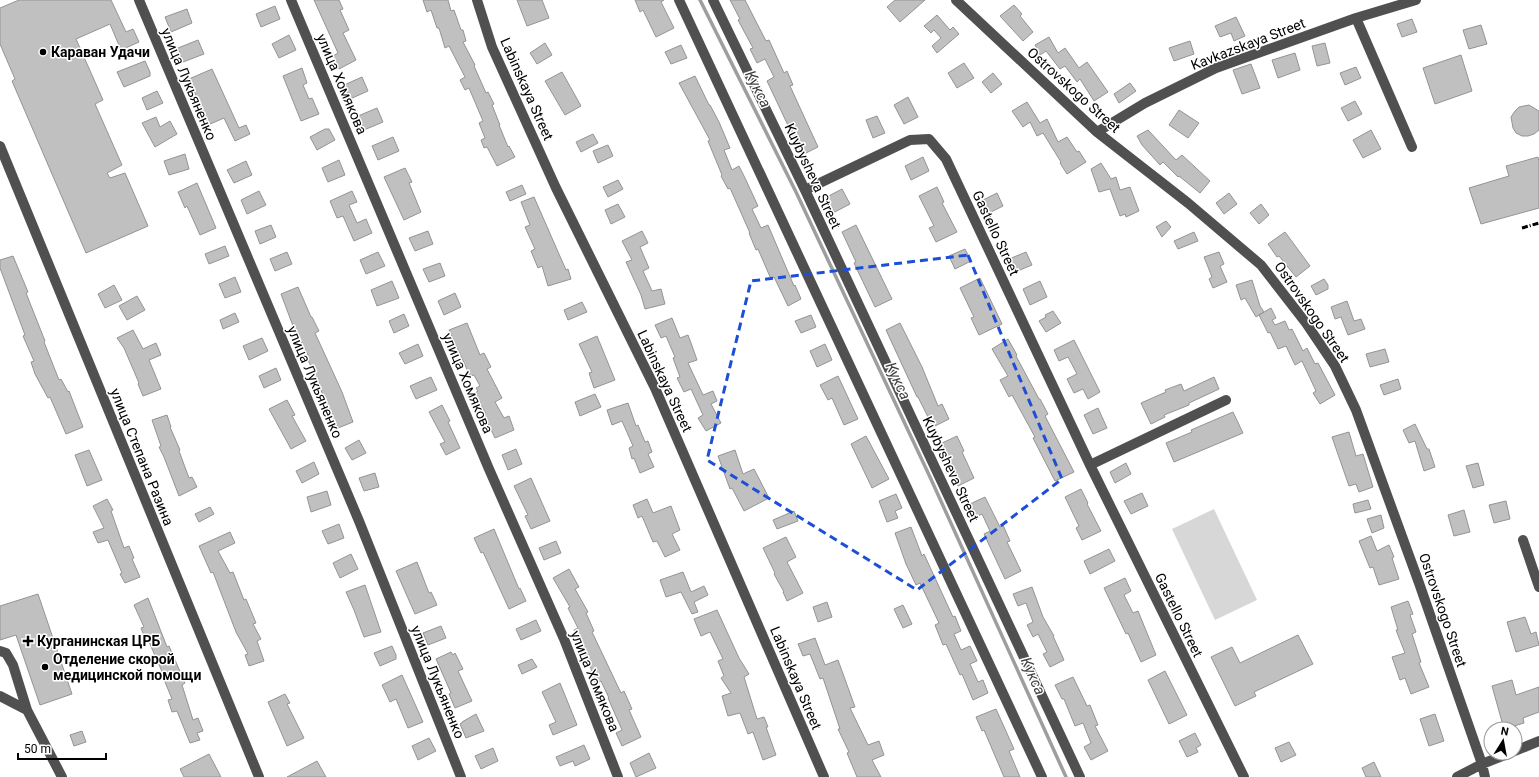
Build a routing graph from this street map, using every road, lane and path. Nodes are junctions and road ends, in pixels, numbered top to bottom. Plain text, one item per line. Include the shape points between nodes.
1 (139, 0) edge
2 (291, 0) edge
3 (477, 0) edge
4 (679, 0) edge
5 (713, 0) edge
6 (956, 0) edge
7 (1416, 0) edge
8 (1356, 18) junction
9 (1097, 132) junction
10 (0, 146) edge
11 (1412, 148) dead end
12 (805, 190) junction
13 (1226, 400) dead end
14 (1090, 465) junction
15 (1523, 540) dead end
16 (1539, 587) edge
17 (0, 651) edge
18 (0, 696) edge
19 (27, 710) junction
20 (1539, 741) edge
21 (1523, 748) edge
22 (1490, 761) edge
23 (1482, 764) junction
24 (60, 776) edge
25 (259, 777) edge
26 (461, 777) edge
27 (618, 777) edge
28 (824, 777) edge
29 (1042, 777) edge
30 (1080, 777) edge
31 (1244, 777) edge
32 (1457, 777) edge
33 (1485, 777) edge

1 - 26 street, улица Лукьяненко via 359,521
2 - 27 street, улица Хомякова via 489,469 564,639
3 - 28 street, Labinskaya Street via 492,47 556,188 655,388
4 - 29 street
5 - 12 street, Kuybysheva Street
6 - 9 street, Ostrovskogo Street
7 - 8 street, Kavkazskaya Street
8 - 9 street, Kavkazskaya Street via 1216,68 1145,103
8 - 11 street
9 - 23 street, Ostrovskogo Street via 1261,264 1335,366 1356,410
10 - 25 street, улица Степана Разина
12 - 14 street, Gastello Street via 910,140 929,139 946,159
12 - 30 street, Kuybysheva Street
13 - 14 street
14 - 31 street, Gastello Street
15 - 16 street
17 - 19 street via 6,653 13,665
18 - 19 street
19 - 24 street
20 - 21 street
22 - 23 street
23 - 32 street
23 - 33 street, Ostrovskogo Street

